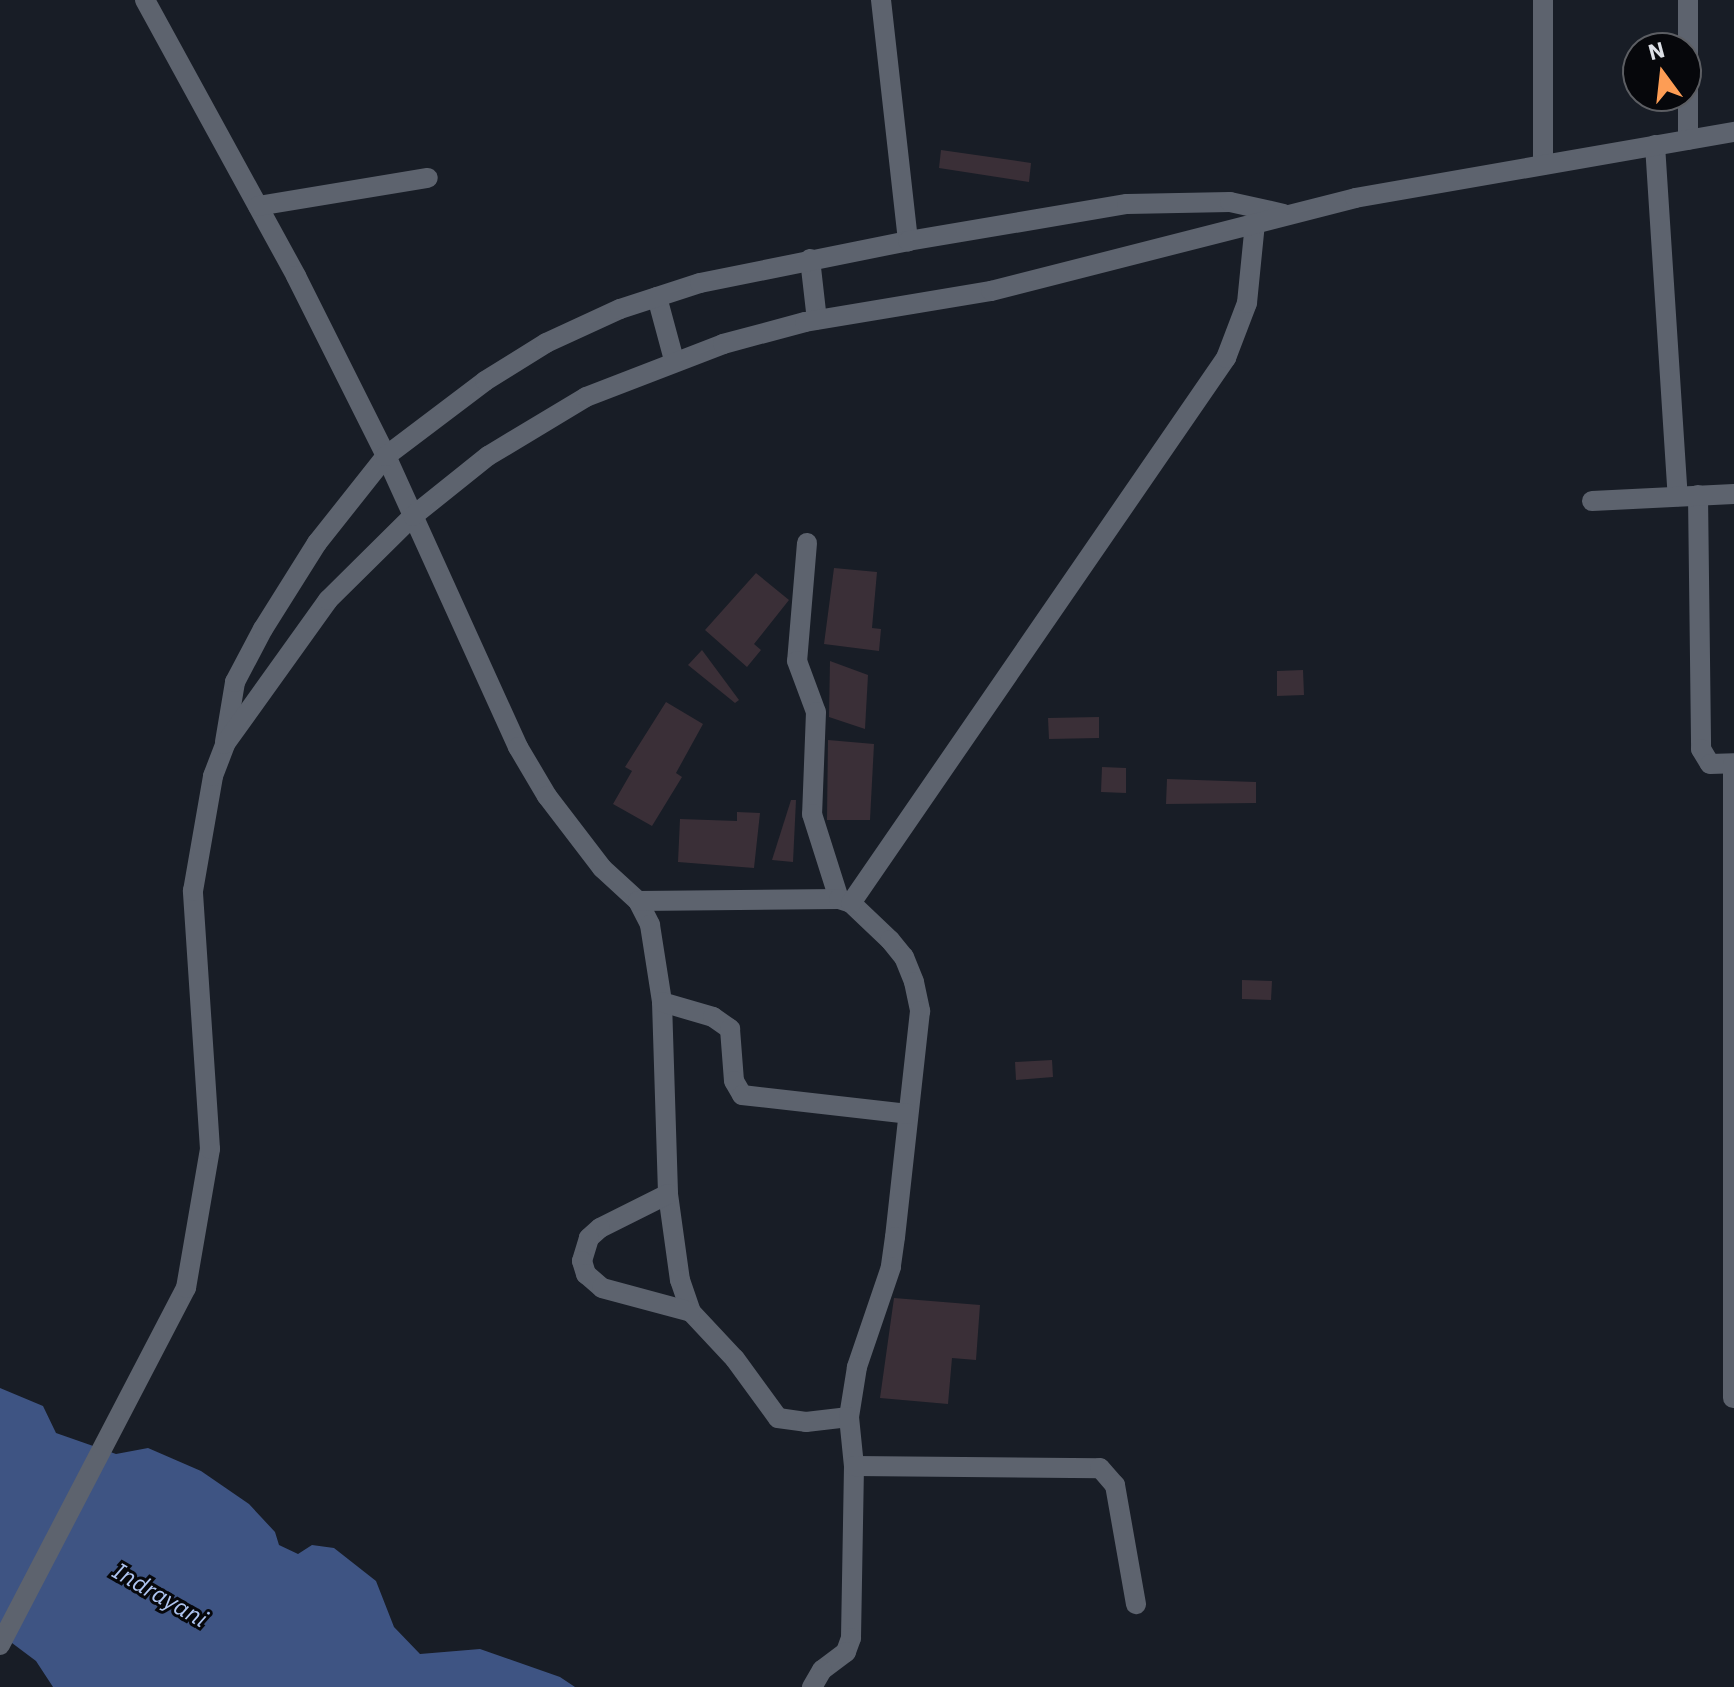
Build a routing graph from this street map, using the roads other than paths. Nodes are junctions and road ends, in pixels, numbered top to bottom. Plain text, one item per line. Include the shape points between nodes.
1 (145, 0) edge
2 (881, 0) edge
3 (1543, 0) edge
4 (1688, 0) edge
5 (1734, 132) edge
6 (1688, 140) junction
7 (1655, 145) junction
8 (1543, 165) junction
9 (428, 178) dead end
10 (258, 206) junction
11 (1284, 214) junction
12 (1255, 223) junction
13 (908, 241) junction
14 (810, 259) junction
15 (657, 297) junction
16 (817, 320) junction
17 (674, 360) junction
18 (386, 456) junction
19 (1734, 494) edge
20 (1688, 496) junction
21 (1592, 501) dead end
22 (413, 516) junction
23 (807, 543) dead end
24 (225, 744) junction
25 (1733, 764) edge
26 (638, 901) junction
27 (845, 901) junction
28 (662, 1002) junction
29 (908, 1114) junction
30 (668, 1194) junction
31 (691, 1312) junction
32 (1733, 1398) edge
33 (849, 1417) junction
34 (854, 1466) junction
35 (1136, 1604) dead end
36 (0, 1645) edge
37 (812, 1687) edge

1 - 10 street
2 - 13 street
3 - 8 street
4 - 6 street
5 - 6 street
6 - 7 street
7 - 8 street
7 - 20 street
8 - 11 street
9 - 10 street
10 - 18 street
11 - 12 street
11 - 13 street via 1230,202 1127,204
12 - 16 street via 991,291
12 - 27 street via 1247,303 1226,358
13 - 14 street
14 - 15 street
14 - 16 street
15 - 17 street
15 - 18 street via 546,343 485,381
16 - 17 street
17 - 22 street via 539,423
18 - 22 street
18 - 24 street via 317,543 263,629 235,682
19 - 20 street
20 - 21 street
20 - 25 street via 1701,749 1710,764
22 - 24 street via 328,600
22 - 26 street via 518,747 602,868
23 - 27 street via 796,653 816,712 812,814
24 - 36 street via 202,826 193,891 210,1149 186,1288
25 - 32 street
26 - 27 street
26 - 28 street via 650,925
27 - 29 street via 904,957 914,982 920,1011
28 - 29 street via 713,1017 730,1029 734,1081 742,1095
28 - 30 street
29 - 33 street via 891,1267 857,1367
30 - 31 street via 680,1280
30 - 31 street via 600,1228 589,1238 582,1261 586,1274 602,1288
31 - 33 street via 735,1359 778,1418 806,1422
33 - 34 street
34 - 35 street via 1100,1468 1115,1485
34 - 37 street via 851,1638 846,1652 822,1670

